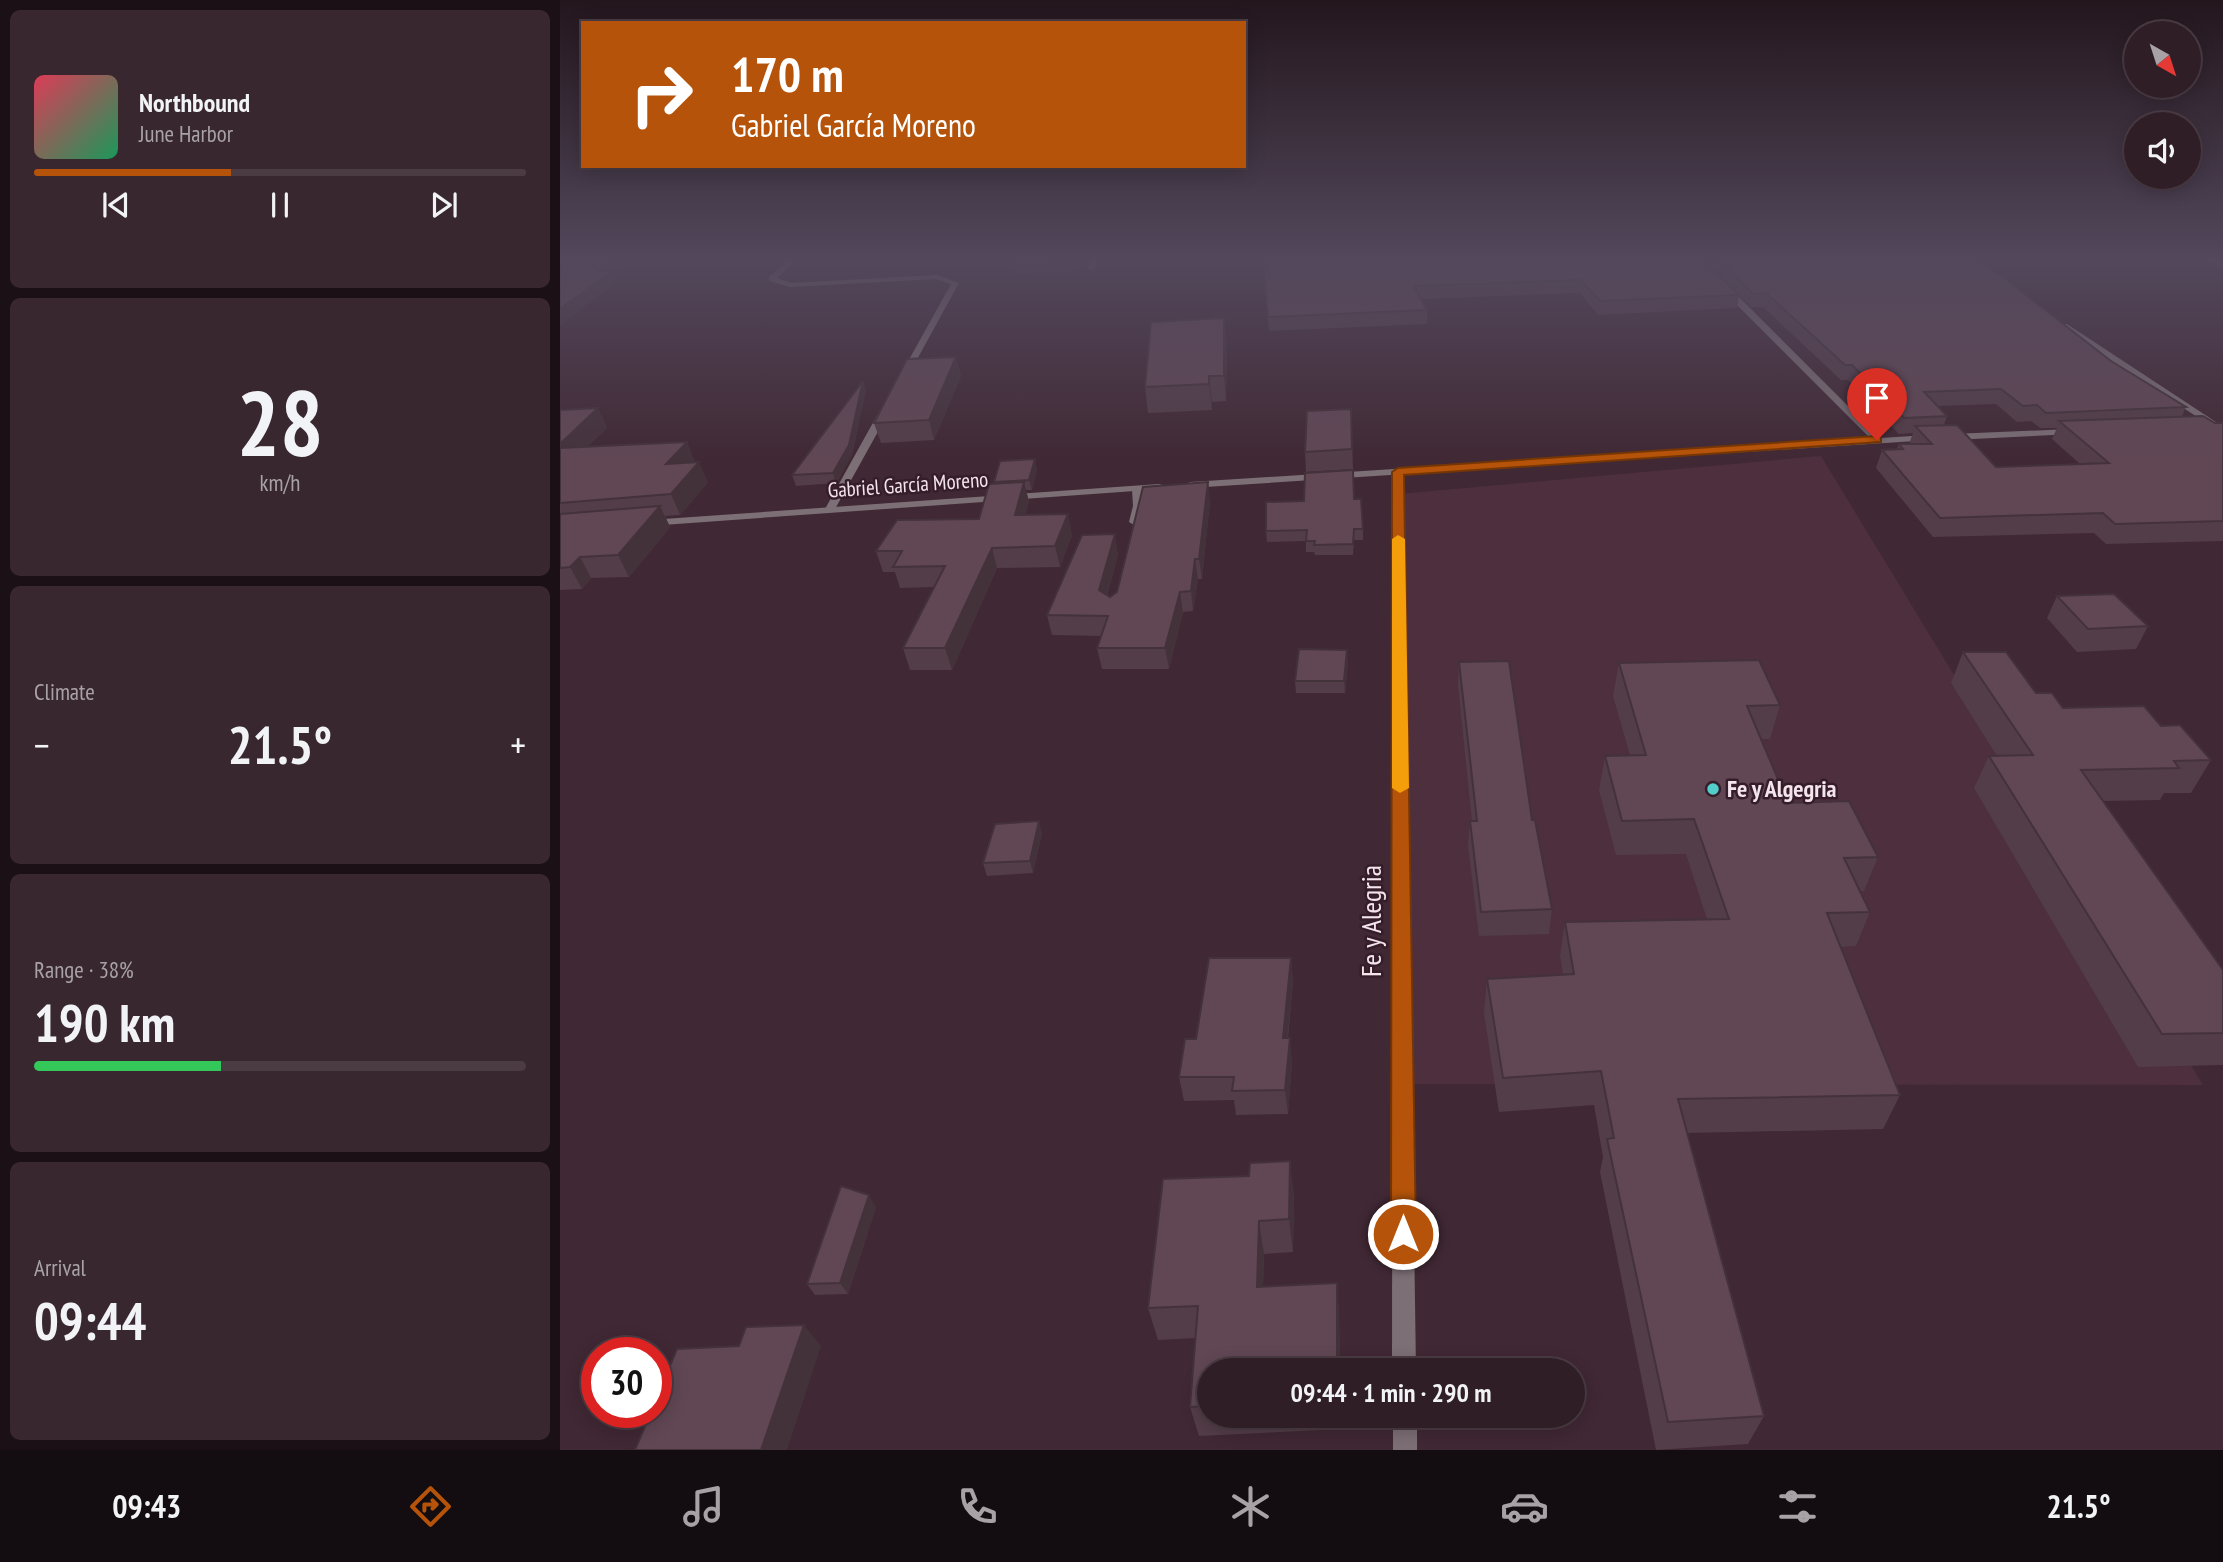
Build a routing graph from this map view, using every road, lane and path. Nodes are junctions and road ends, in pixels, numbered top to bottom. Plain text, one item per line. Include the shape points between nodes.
1 (930, 328) edge
2 (1765, 328) edge
3 (2066, 328) edge
4 (902, 378) edge
5 (889, 402) edge
6 (2220, 427) edge
7 (2191, 428) edge
8 (2084, 432) edge
9 (1877, 440) junction
10 (1398, 472) junction
11 (1137, 489) junction
12 (830, 509) junction
13 (632, 524) edge
14 (1132, 532) edge
15 (1404, 1358) edge
16 (1405, 1428) edge
17 (1405, 1450) edge

1 - 4 street
2 - 9 street
3 - 6 street
5 - 12 street
6 - 7 street
8 - 9 street, Gabriel García Moreno
9 - 10 street, Gabriel García Moreno
10 - 11 street, Gabriel García Moreno
10 - 15 street, Fe y Alegria
11 - 12 street, Gabriel García Moreno
11 - 14 street
12 - 13 street, Gabriel García Moreno
16 - 17 street

